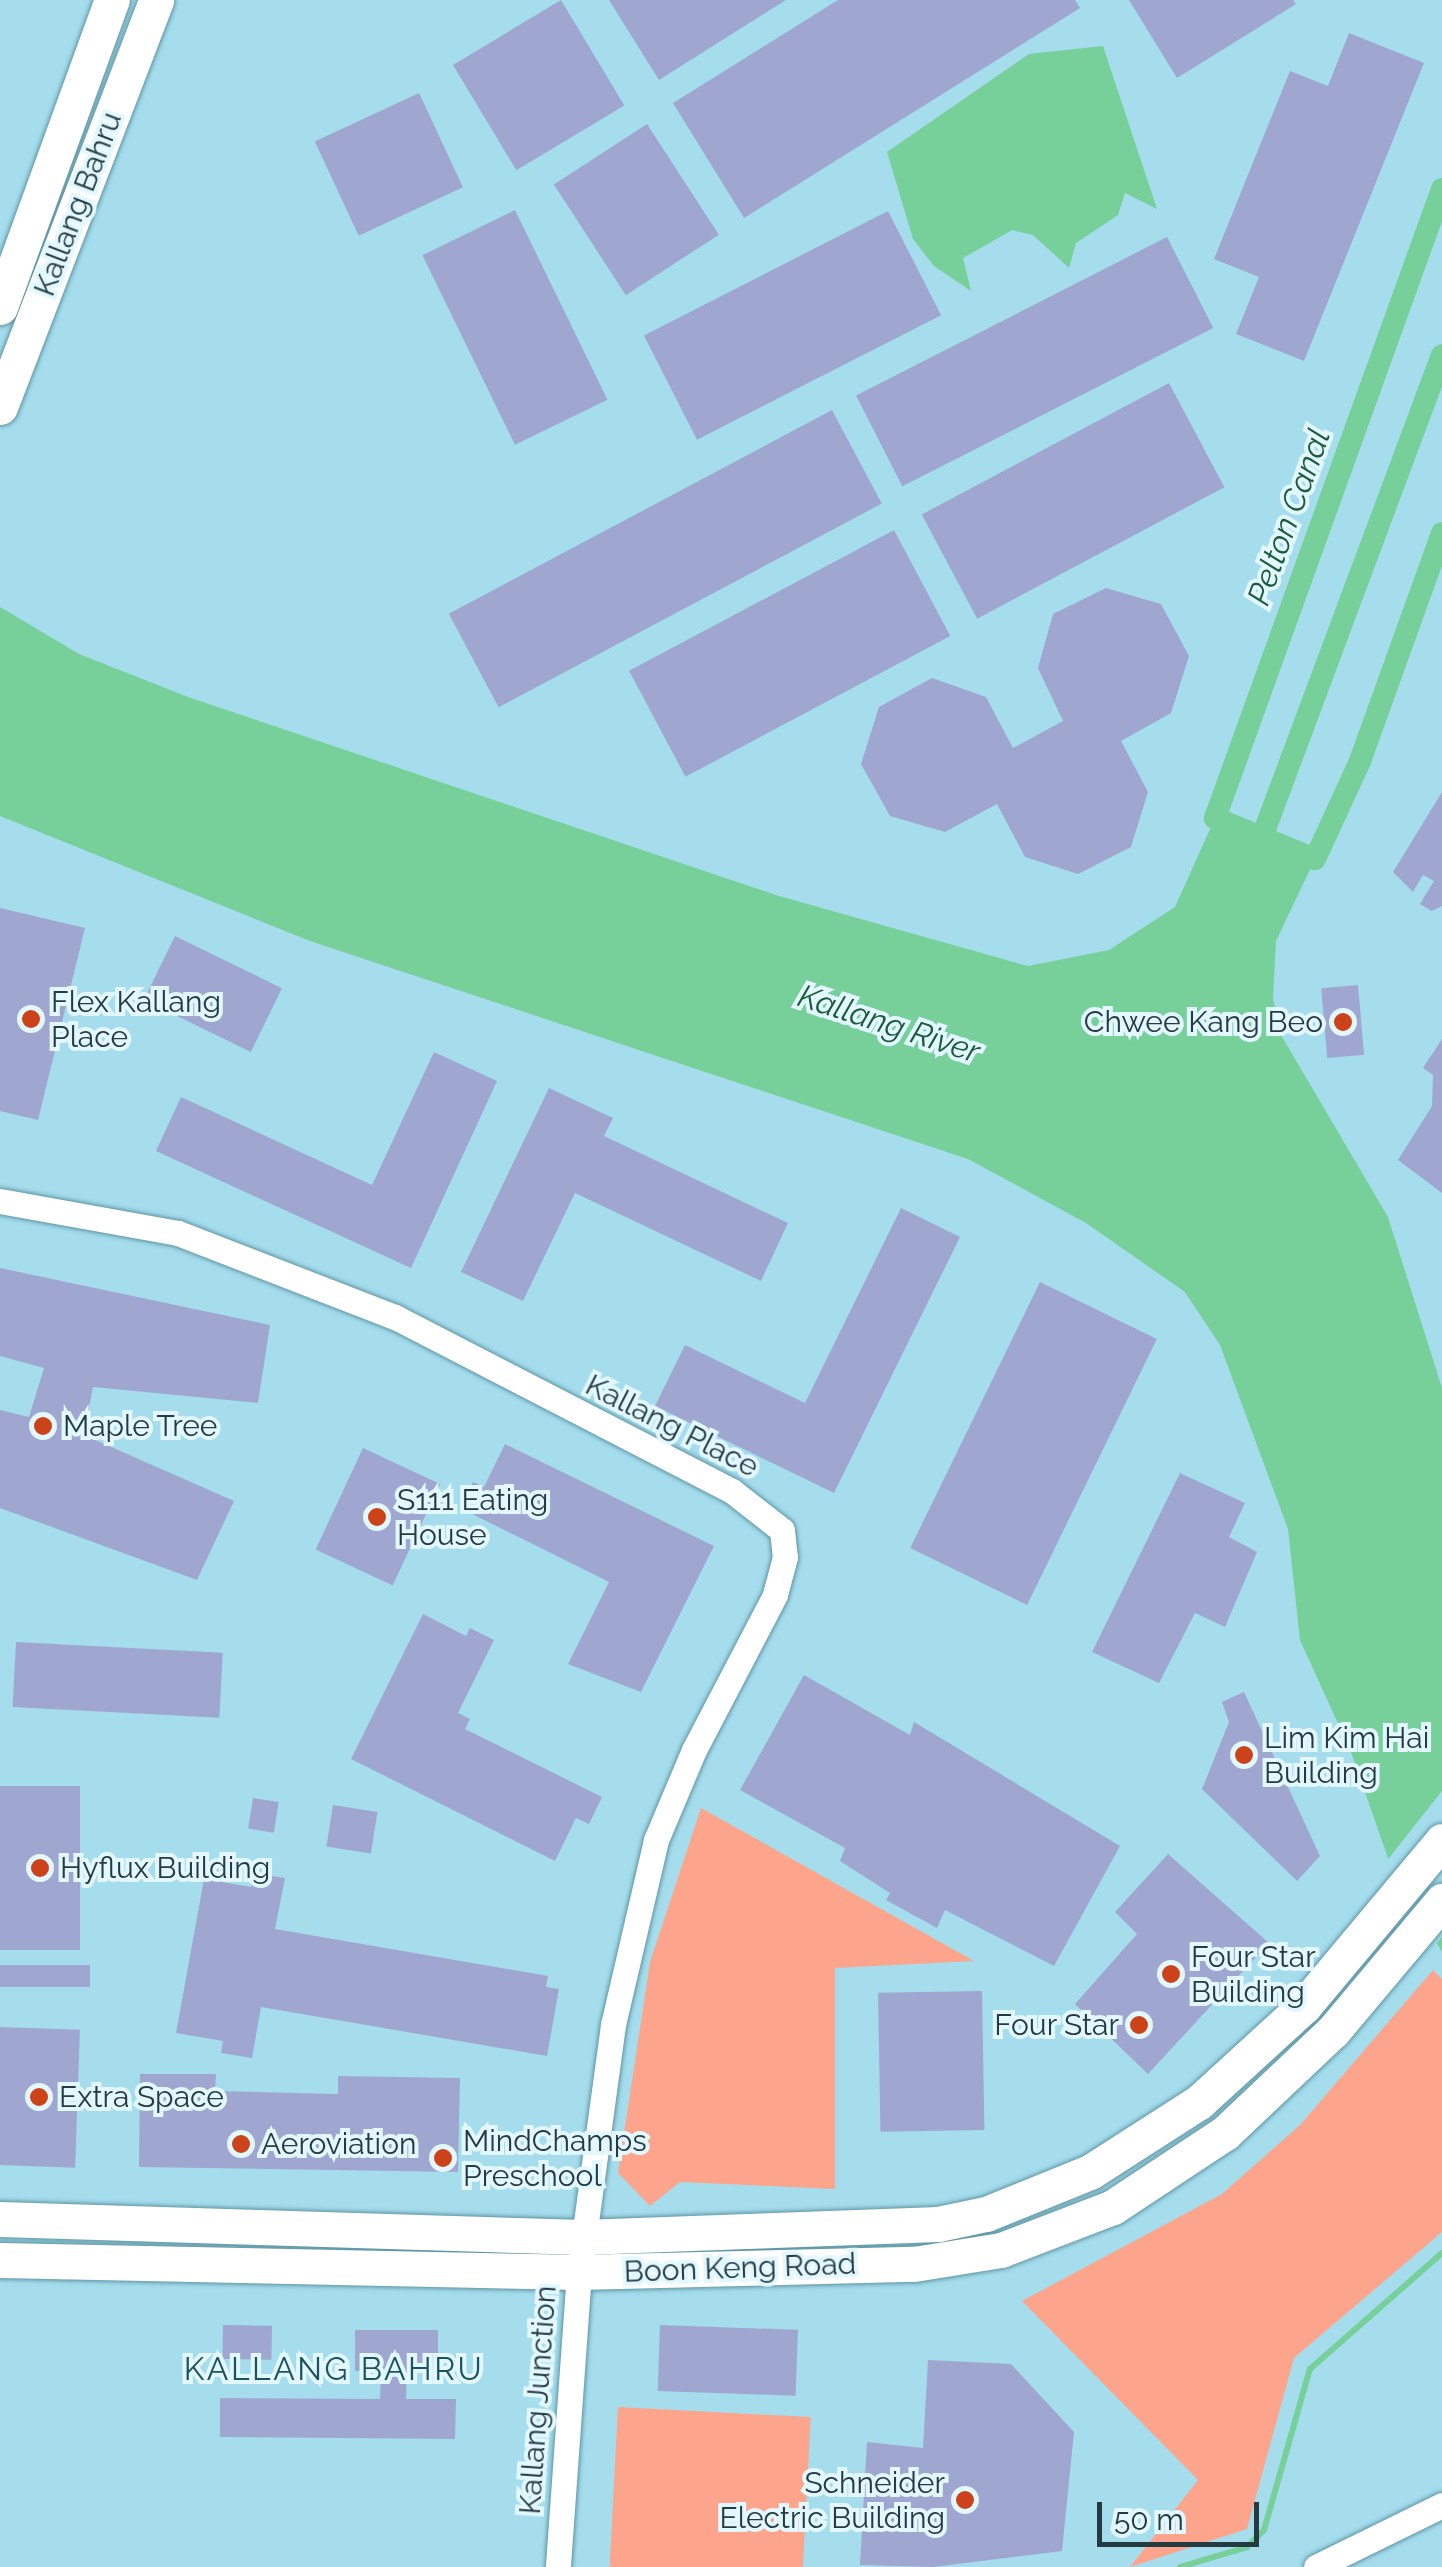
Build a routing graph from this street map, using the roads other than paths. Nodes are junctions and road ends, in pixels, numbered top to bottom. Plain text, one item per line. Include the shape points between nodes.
1 (112, 0) edge
2 (156, 0) edge
3 (0, 307) edge
4 (0, 408) edge
5 (0, 1202) edge
6 (1442, 1841) edge
7 (1442, 1901) edge
8 (0, 2219) edge
9 (583, 2237) junction
10 (0, 2260) edge
11 (579, 2272) junction
12 (1442, 2505) edge
13 (558, 2567) edge
14 (1316, 2567) edge

1 - 3 main road, Kallang Bahru
2 - 4 main road, Kallang Bahru
5 - 9 street, Kallang Place via 178,1233 394,1318 732,1492 782,1530 785,1557 775,1596 694,1750 656,1840 600,2088
6 - 9 main road, Boon Keng Road via 1258,2052 1199,2102 1045,2195 938,2224
7 - 11 main road, Boon Keng Road via 1281,2084 1169,2175 1056,2234 914,2264
8 - 9 main road, Boon Keng Road
9 - 11 street, Kallang Junction
10 - 11 main road, Boon Keng Road
11 - 13 street, Kallang Junction
12 - 14 street

